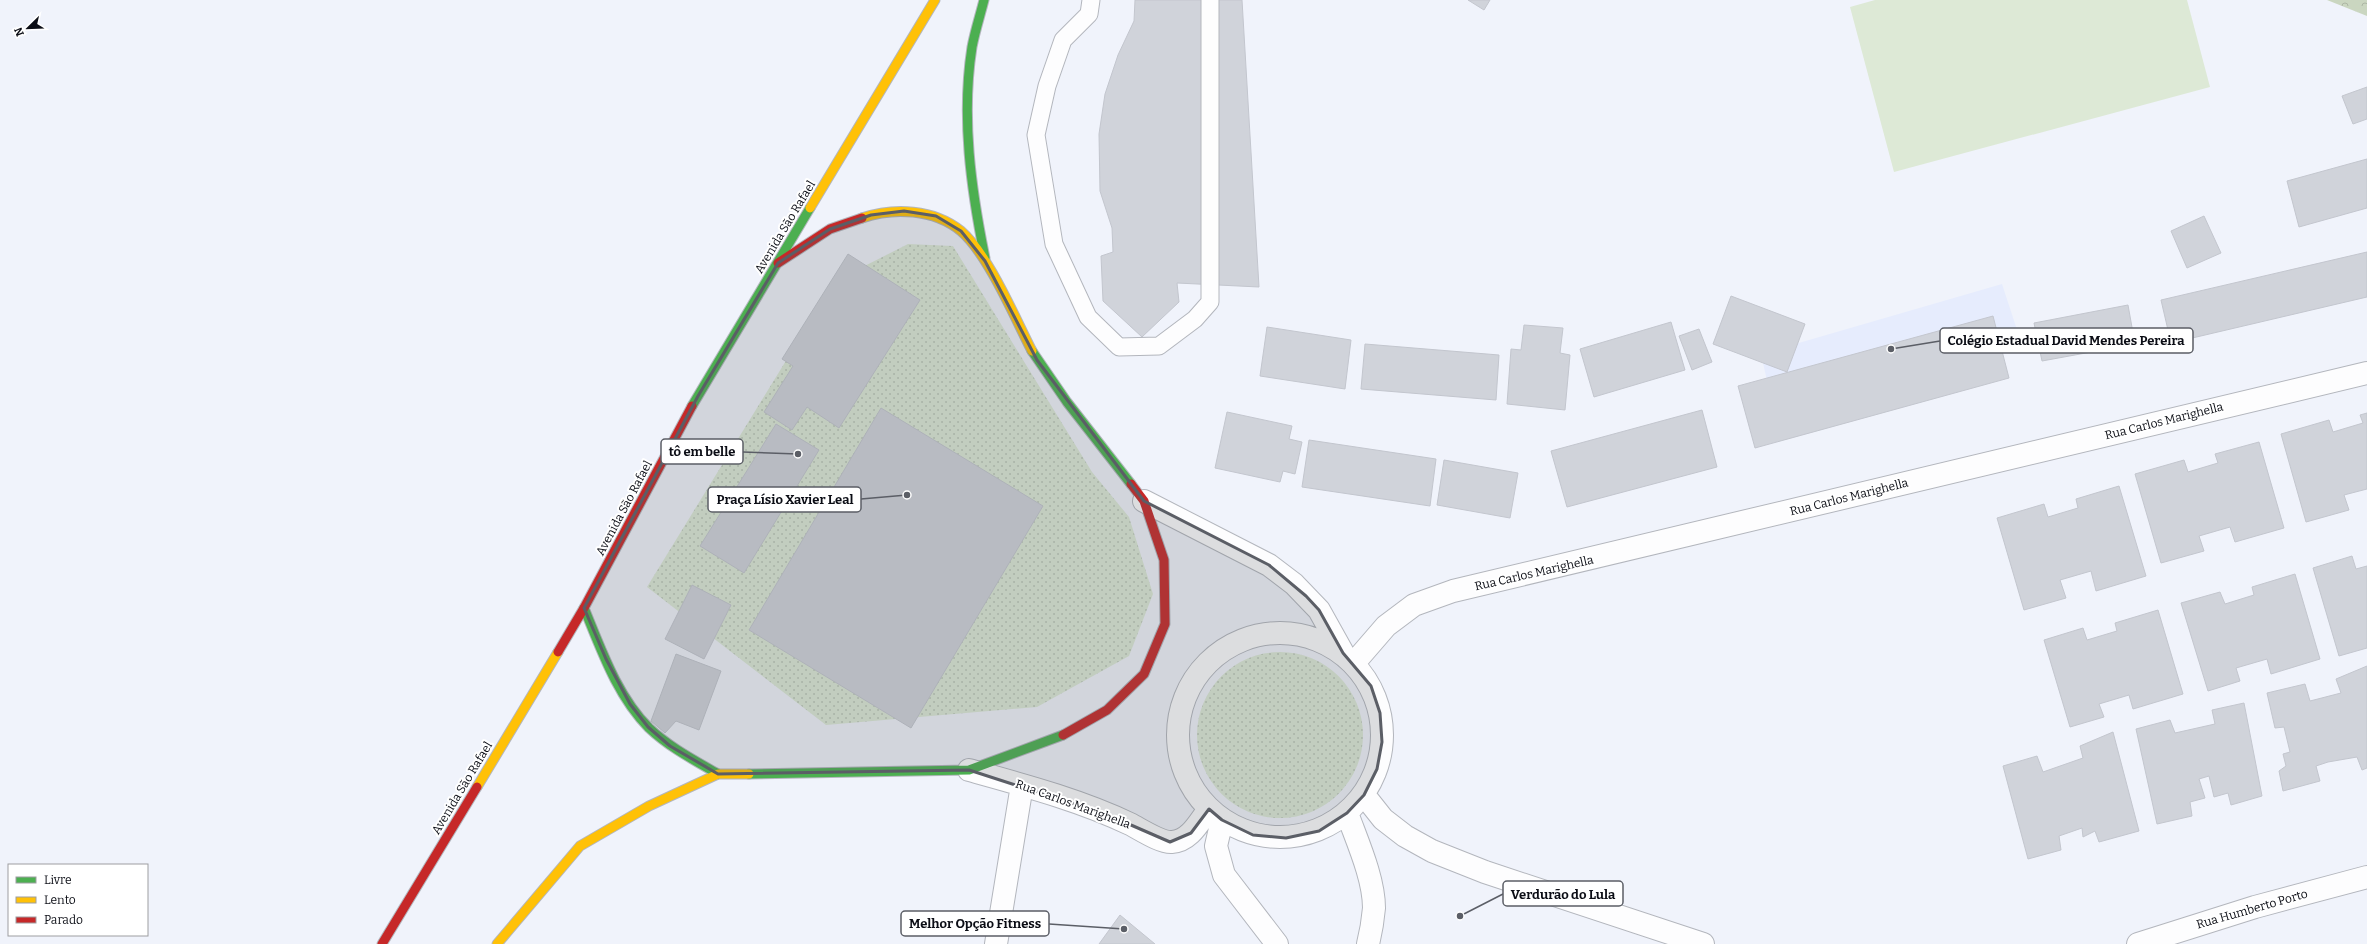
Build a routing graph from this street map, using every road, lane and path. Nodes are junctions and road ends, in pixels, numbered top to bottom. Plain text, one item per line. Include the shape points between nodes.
1 (935, 0) edge
2 (984, 0) edge
3 (1091, 0) edge
4 (1210, 0) edge
5 (985, 262) junction
6 (778, 263) junction
7 (2367, 373) edge
8 (1144, 501) junction
9 (584, 608) junction
10 (1348, 658) junction
11 (969, 770) junction
12 (718, 774) junction
13 (1022, 785) junction
14 (1364, 795) junction
15 (1347, 813) junction
16 (1216, 815) junction
17 (2367, 877) edge
18 (382, 944) edge
19 (497, 944) edge
20 (996, 944) edge
21 (1277, 944) edge
22 (1368, 944) edge
23 (1703, 944) edge
24 (2138, 944) edge

1 - 6 main road, Avenida São Rafael
2 - 5 main road via 972,46 967,92 972,198
3 - 4 lane via 1089,14 1063,40 1047,86 1036,135 1054,244 1088,317 1119,347 1159,346 1195,319 1210,302
5 - 6 main road via 961,231 936,216 904,211 871,215 830,229
5 - 8 main road via 1037,360
6 - 9 main road, Avenida São Rafael via 698,396
7 - 10 street, Rua Carlos Marighella via 1453,591 1414,605
8 - 10 street via 1269,565 1294,584 1319,610
8 - 11 main road via 1164,560 1165,624 1144,674 1108,710 1061,736
9 - 12 main road via 606,659 630,704 648,727 670,746
9 - 18 main road, Avenida São Rafael
10 - 14 street via 1371,686 1380,713 1382,742 1376,769
10 - 16 street via 1318,639 1297,634 1262,633 1236,641 1212,657 1193,678 1181,704 1177,732 1179,753 1191,787
11 - 12 main road
11 - 13 street, Rua Carlos Marighella
12 - 19 main road via 649,806 580,846
13 - 16 street, Rua Carlos Marighella via 1108,815 1170,842 1183,839
13 - 20 street
14 - 15 street
14 - 23 street via 1383,819 1405,836 1432,851 1485,872
15 - 16 street via 1319,831 1286,838 1253,834
15 - 22 street via 1364,861 1374,907
16 - 21 street via 1216,846 1224,875
17 - 24 street, Rua Humberto Porto via 2255,907

